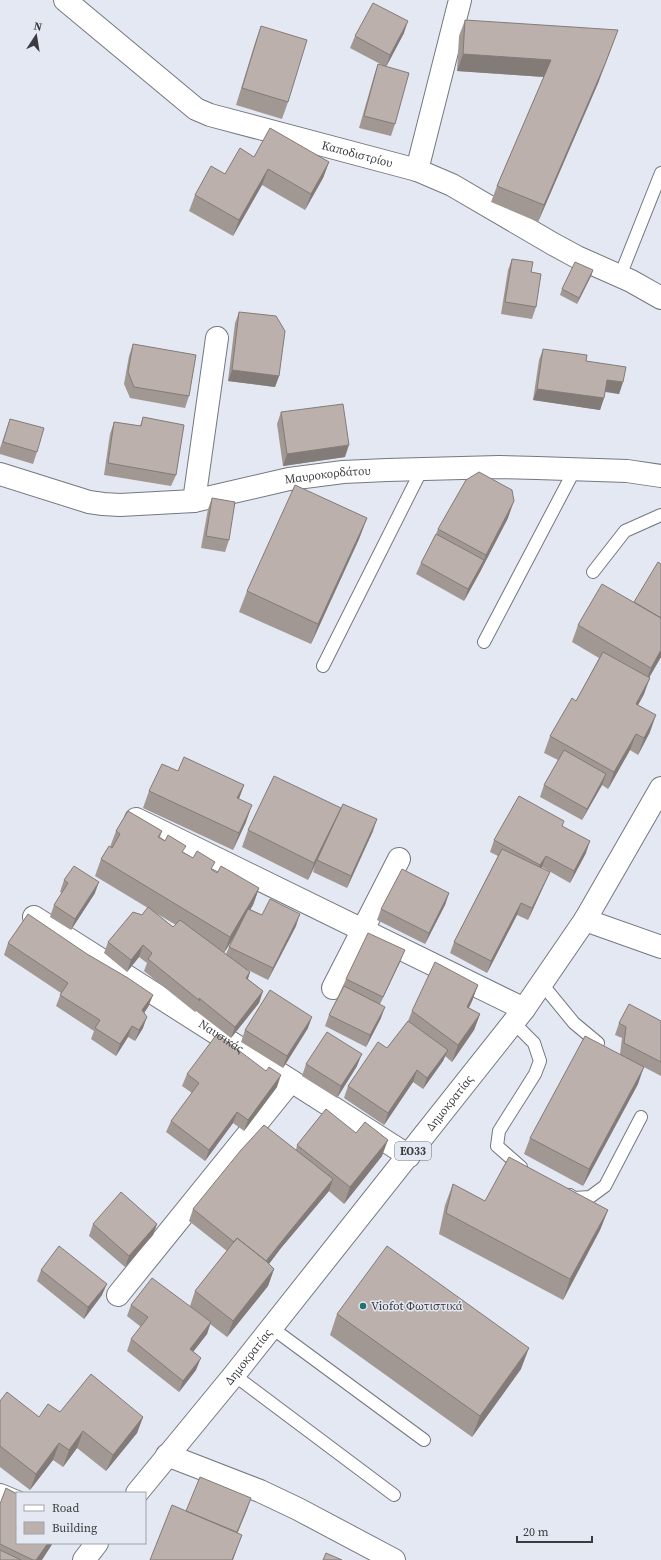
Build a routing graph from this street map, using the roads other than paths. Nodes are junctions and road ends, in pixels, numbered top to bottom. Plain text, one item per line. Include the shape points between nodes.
1 (65, 0) edge
2 (460, 0) edge
3 (417, 170) junction
4 (661, 172) edge
5 (620, 276) junction
6 (661, 298) edge
7 (217, 338) dead end
8 (422, 469) junction
9 (575, 469) junction
10 (0, 474) edge
11 (661, 476) edge
12 (194, 500) junction
13 (661, 515) edge
14 (593, 572) dead end
15 (484, 642) dead end
16 (323, 666) dead end
17 (661, 788) edge
18 (135, 819) edge
19 (399, 859) dead end
20 (34, 917) edge
21 (585, 920) junction
22 (363, 930) junction
23 (661, 947) edge
24 (542, 984) junction
25 (333, 988) dead end
26 (519, 1016) junction
27 (598, 1043) edge
28 (291, 1081) junction
29 (641, 1117) dead end
30 (409, 1156) junction
31 (533, 1174) edge
32 (561, 1190) edge
33 (118, 1295) dead end
34 (272, 1328) junction
35 (234, 1375) junction
36 (424, 1440) dead end
37 (167, 1455) junction
38 (138, 1492) edge
39 (0, 1495) edge
40 (394, 1496) dead end
41 (16, 1502) edge
42 (96, 1544) edge
43 (84, 1560) edge
44 (394, 1560) edge

1 - 3 street, Καποδιστρίου via 196,109 210,115
2 - 3 street
3 - 5 street, Καποδιστρίου via 452,185 565,250
4 - 5 lane
5 - 6 street, Καποδιστρίου
7 - 12 street
8 - 9 street, Μαυροκορδάτου
8 - 12 street, Μαυροκορδάτου via 316,475
8 - 16 lane
9 - 11 street, Μαυροκορδάτου via 627,471
9 - 15 lane
10 - 12 street, Μαυροκορδάτου via 71,497 103,504
13 - 14 lane via 625,531
17 - 21 street, Δημοκρατίας / ΕΟ33
18 - 22 street
19 - 22 street
20 - 28 street, Ναυσικάς
21 - 23 street
21 - 24 street, Δημοκρατίας / ΕΟ33
22 - 25 street
22 - 26 street
24 - 26 street, Δημοκρατίας / ΕΟ33
24 - 27 lane via 574,1023
26 - 30 street, Δημοκρατίας / ΕΟ33
26 - 31 lane via 534,1043 540,1061 536,1074 499,1131 497,1146
28 - 30 street, Ναυσικάς
28 - 33 street
29 - 32 lane via 605,1186 590,1197 574,1198
30 - 34 street, Δημοκρατίας / ΕΟ33
34 - 35 street, Δημοκρατίας / ΕΟ33
34 - 36 lane
35 - 37 street, Δημοκρατίας / ΕΟ33
35 - 40 lane
37 - 38 street, Δημοκρατίας / ΕΟ33
37 - 44 street via 260,1491
39 - 41 street
42 - 43 street

